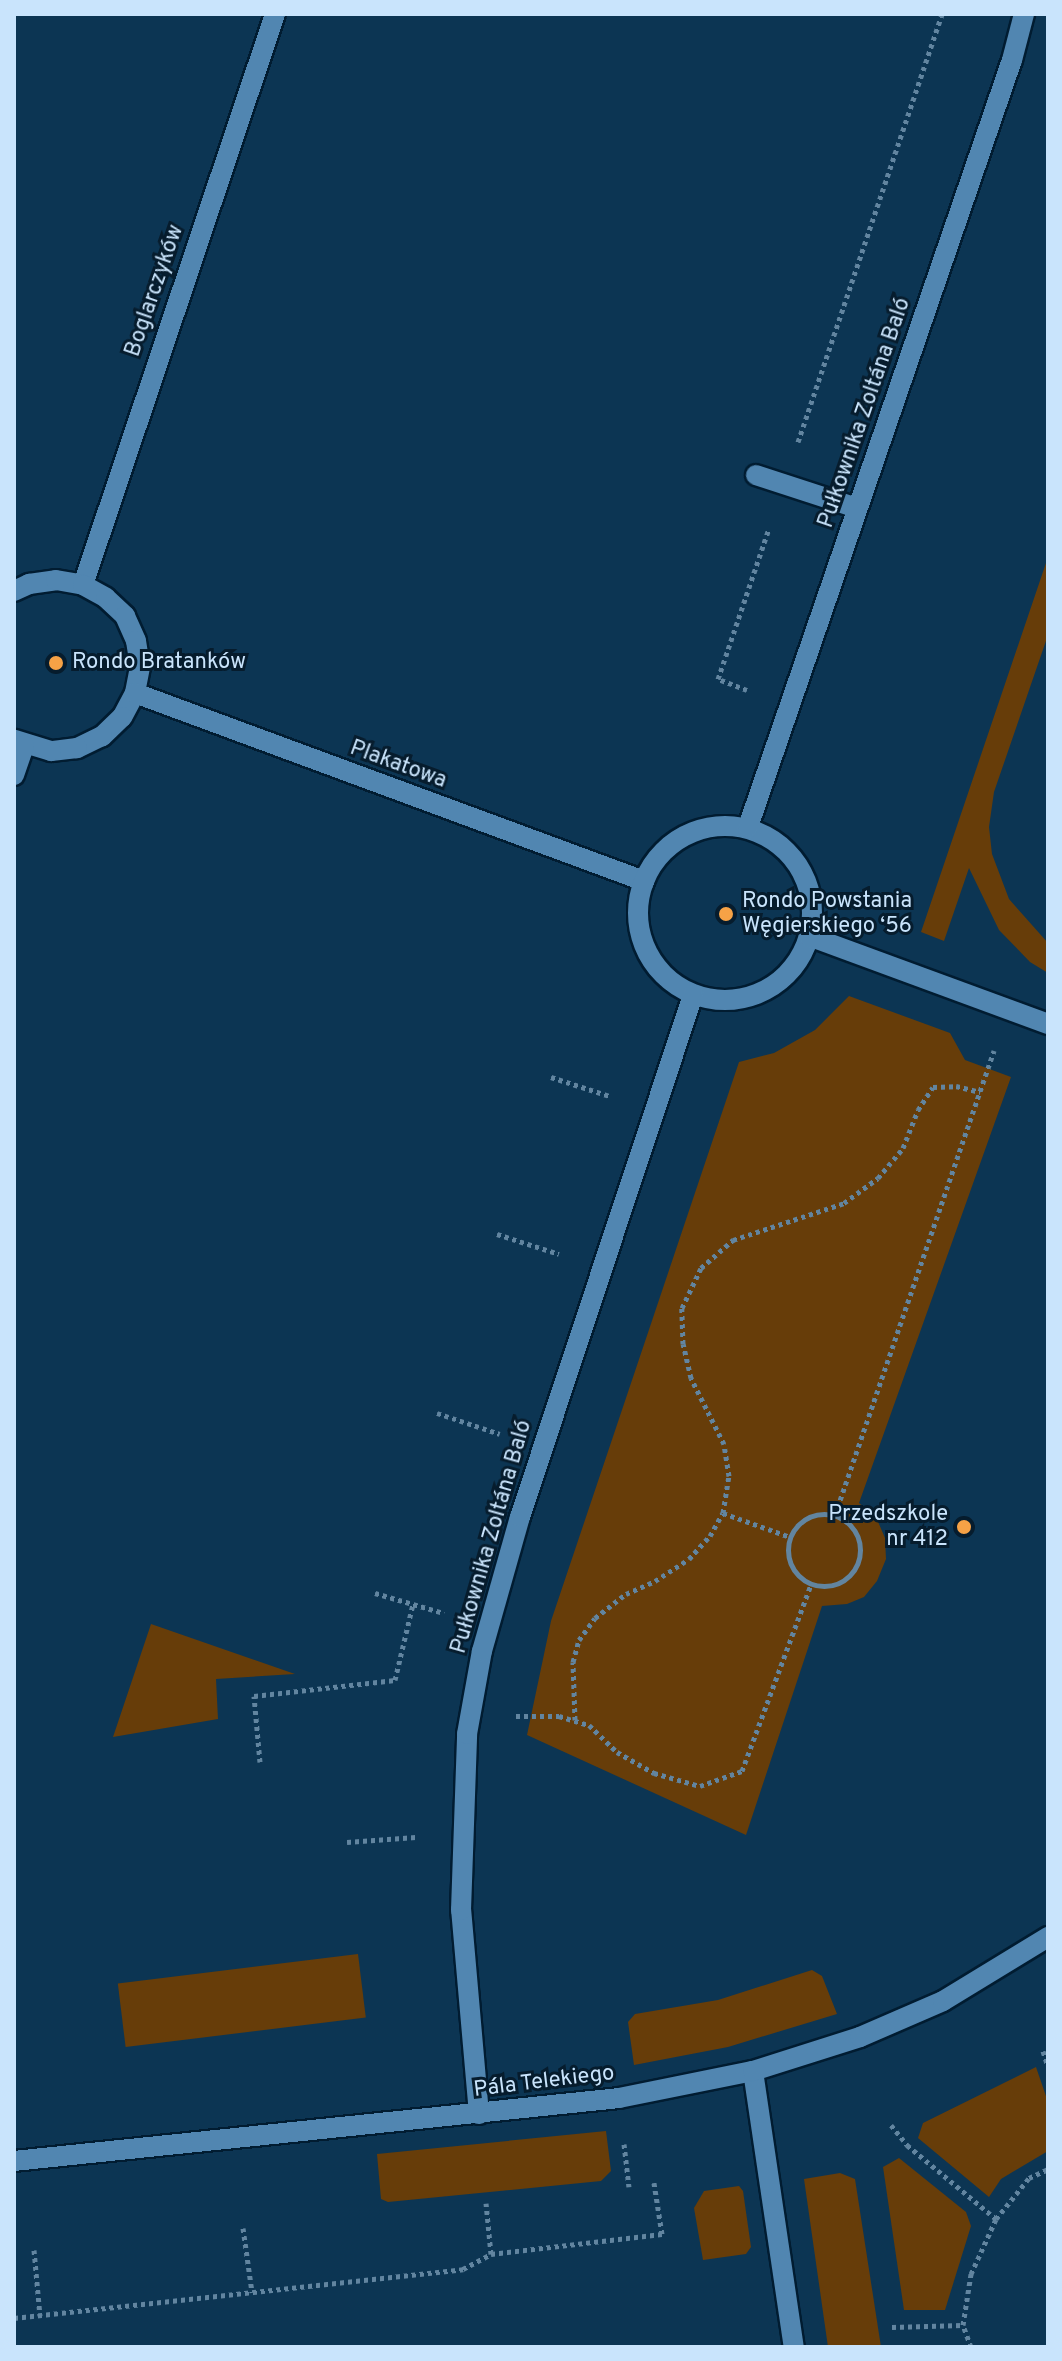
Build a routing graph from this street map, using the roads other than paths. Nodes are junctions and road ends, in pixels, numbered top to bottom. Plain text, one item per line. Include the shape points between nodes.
1 (275, 14) edge
2 (1024, 14) edge
3 (756, 475) dead end
4 (857, 508) junction
5 (83, 585) junction
6 (14, 591) edge
7 (135, 693) junction
8 (19, 743) edge
9 (14, 775) edge
10 (748, 827) junction
11 (644, 881) junction
12 (809, 936) junction
13 (693, 995) junction
14 (1048, 1024) edge
15 (1048, 1937) edge
16 (753, 2071) junction
17 (479, 2114) junction
18 (14, 2161) edge
19 (794, 2347) edge

1 - 5 street, Boglarczyków
2 - 4 street, Pułkownika Zoltána Baló
3 - 4 street
4 - 10 street, Pułkownika Zoltána Baló
5 - 6 street via 56,580
5 - 7 street via 125,616 138,654
7 - 8 street via 122,717 102,736 77,748 51,751
7 - 11 street, Plakatowa
8 - 9 street
10 - 11 street via 702,828 676,840 656,858
10 - 12 street via 796,862 810,897
11 - 13 street via 637,910 641,937 652,962 669,981
12 - 13 street via 797,962 777,984 751,996 722,1000
12 - 14 street
13 - 17 street, Pułkownika Zoltána Baló via 520,1517 482,1651 467,1734 461,1910
15 - 16 street, Pála Telekiego via 943,2001 860,2037
16 - 17 street, Pála Telekiego via 619,2098
16 - 19 street
17 - 18 street, Pála Telekiego

